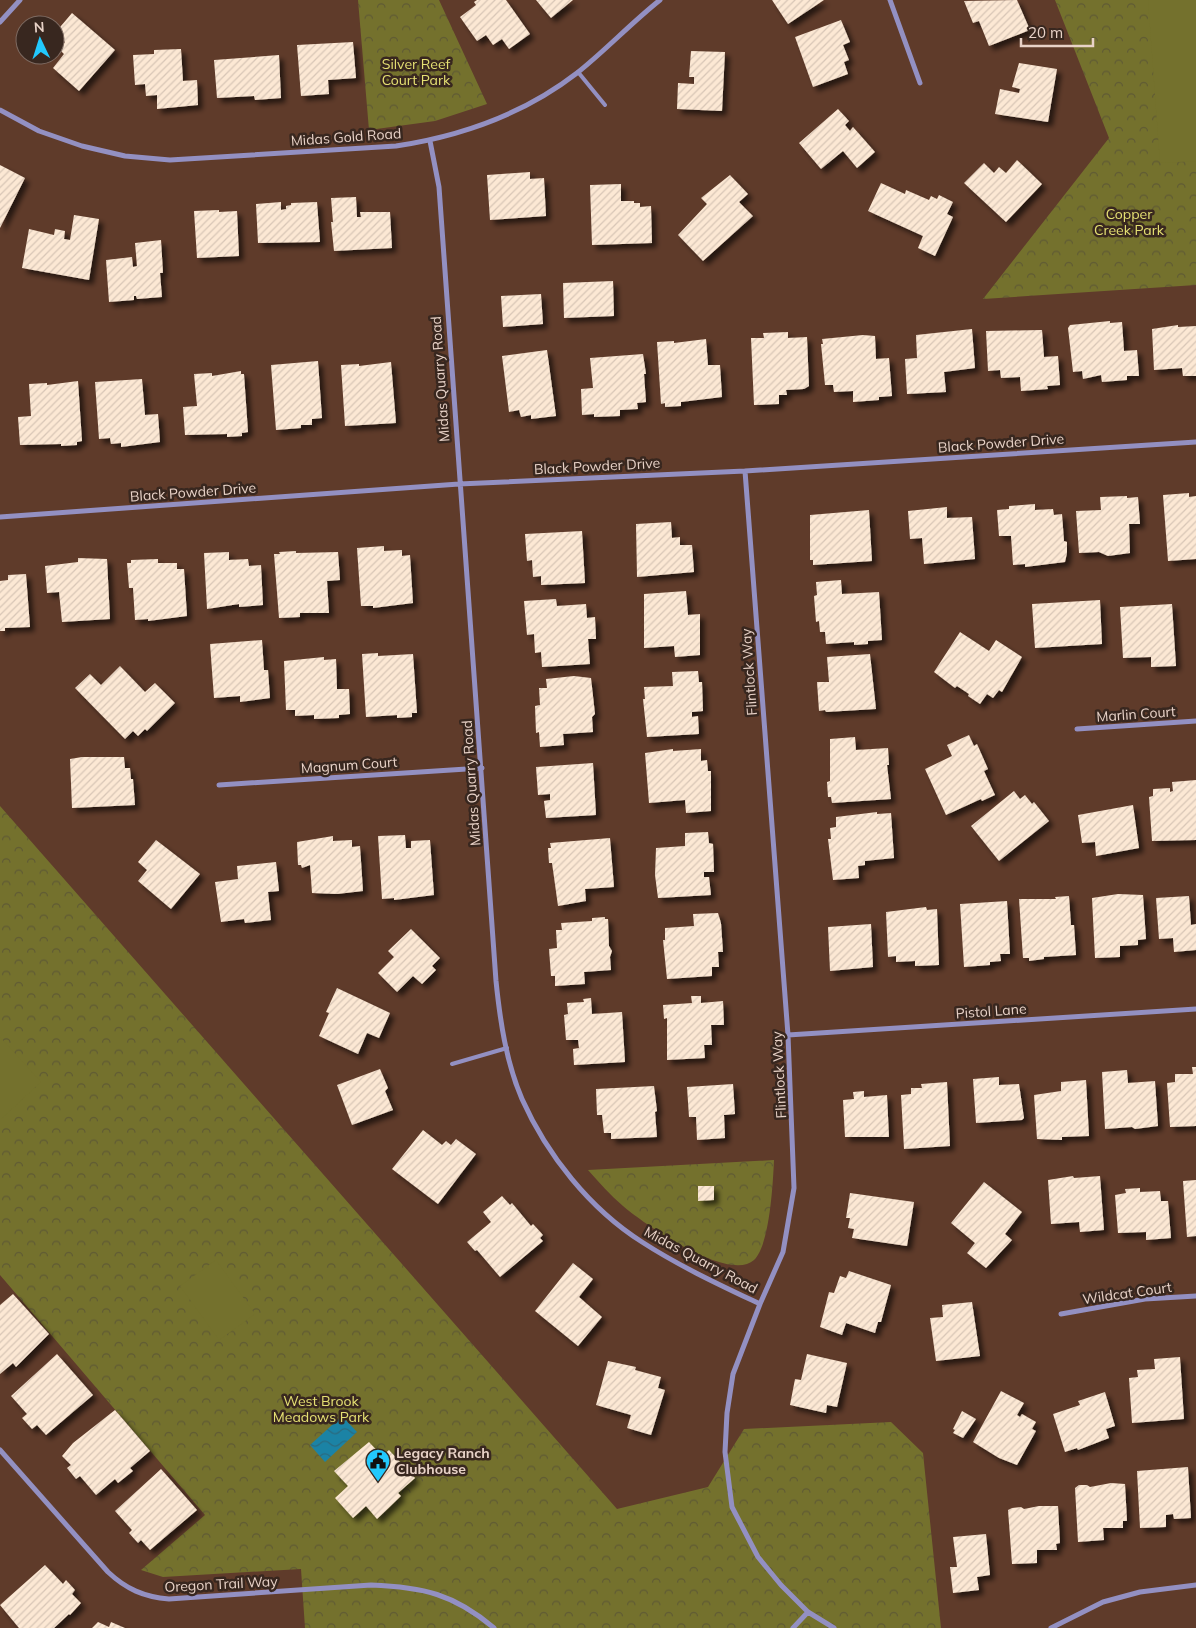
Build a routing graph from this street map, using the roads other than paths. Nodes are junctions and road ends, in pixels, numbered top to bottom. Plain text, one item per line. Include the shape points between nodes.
1 (20, 0) edge
2 (660, 0) edge
3 (890, 0) edge
4 (0, 22) edge
5 (578, 72) junction
6 (920, 84) dead end
7 (605, 105) dead end
8 (0, 110) edge
9 (430, 141) junction
10 (1196, 442) edge
11 (745, 471) junction
12 (459, 484) junction
13 (0, 517) edge
14 (1196, 721) edge
15 (1077, 729) dead end
16 (482, 768) junction
17 (219, 785) dead end
18 (1196, 1009) edge
19 (788, 1035) junction
20 (507, 1048) junction
21 (452, 1064) dead end
22 (1196, 1296) edge
23 (760, 1304) junction
24 (1061, 1314) dead end
25 (0, 1450) edge
26 (1196, 1585) edge
27 (808, 1612) junction
28 (494, 1628) edge
29 (793, 1628) edge
30 (834, 1628) edge
31 (1051, 1628) edge

1 - 4 street
2 - 5 street, Midas Gold Road
3 - 6 street
5 - 7 lane
5 - 9 street, Midas Gold Road via 529,104 472,130
8 - 9 street, Midas Gold Road via 39,131 82,146 125,156 170,160 396,146
9 - 12 street, Midas Quarry Road via 439,187
10 - 11 street, Black Powder Drive
11 - 12 street, Black Powder Drive
11 - 19 street, Flintlock Way
12 - 13 street, Black Powder Drive
12 - 16 street, Midas Quarry Road
14 - 15 street, Marlin Court
16 - 17 street, Magnum Court
16 - 20 street, Midas Quarry Road via 496,981
18 - 19 street, Pistol Lane
19 - 23 street, Flintlock Way via 794,1188 783,1252
20 - 21 lane
20 - 23 street, Midas Quarry Road via 522,1098 533,1120 560,1163 598,1205 620,1226 665,1257
22 - 24 street, Wildcat Court via 1145,1299
23 - 27 street, Flintlock Way via 734,1374 727,1414 725,1452 732,1507 758,1557
25 - 28 street, Oregon Trail Way via 108,1572 120,1584 136,1592 168,1599 371,1585 401,1586 448,1598 471,1609
26 - 31 street via 1140,1592 1103,1602
27 - 29 street
27 - 30 street, Flintlock Way

